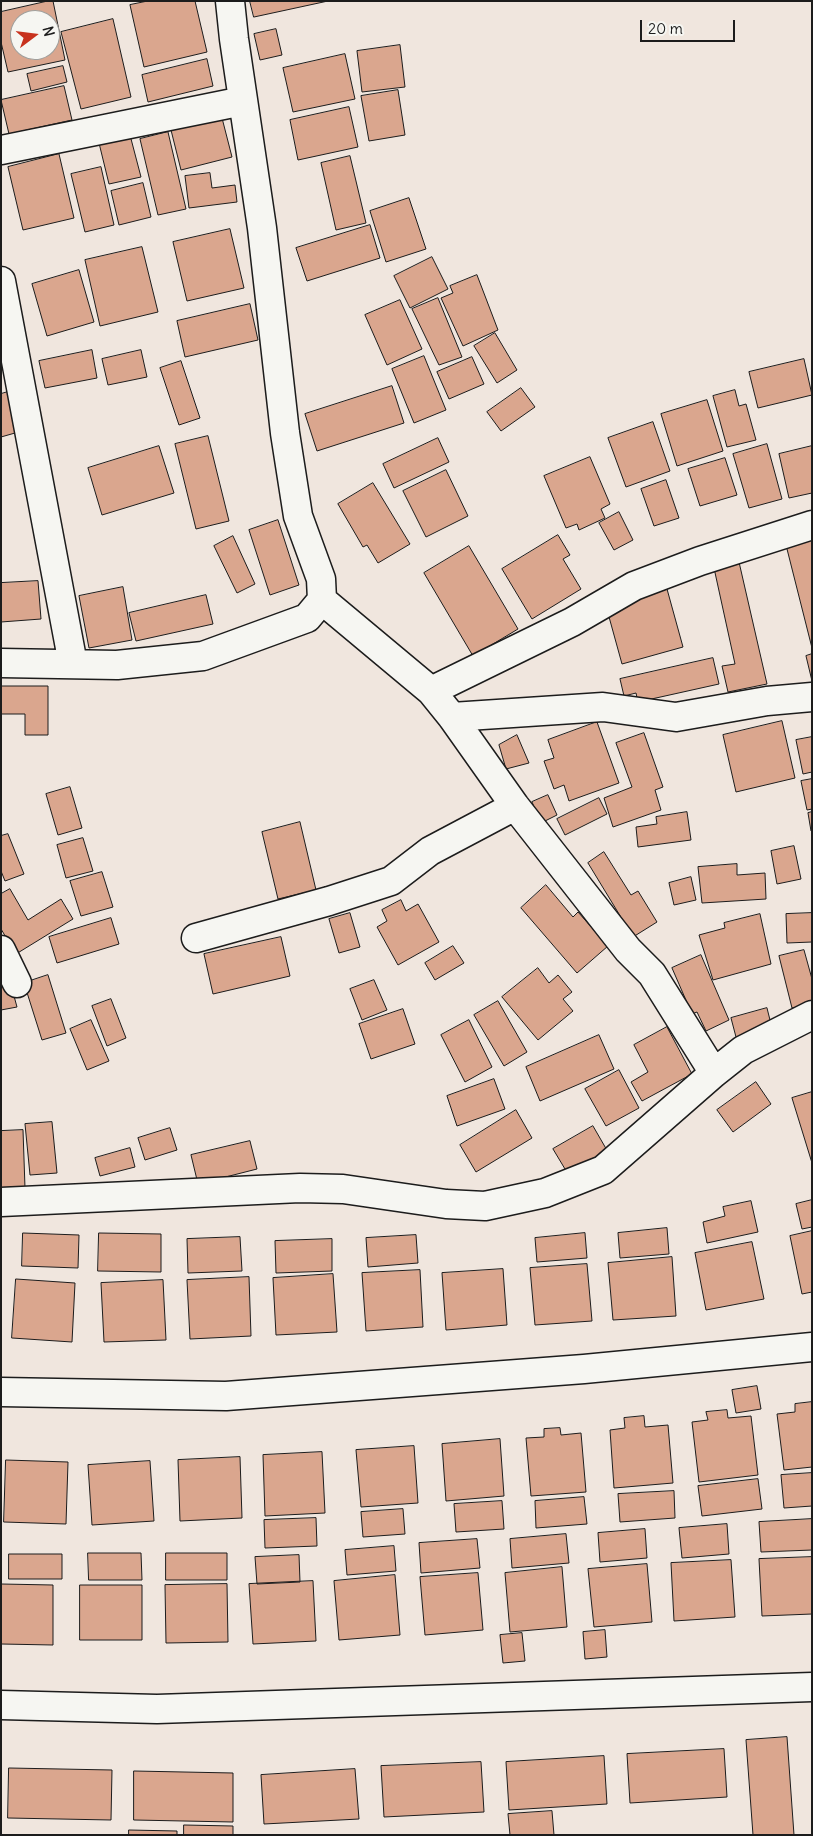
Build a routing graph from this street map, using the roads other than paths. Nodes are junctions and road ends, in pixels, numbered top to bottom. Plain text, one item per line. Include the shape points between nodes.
1 (230, 1) edge
2 (243, 101) junction
3 (1, 150) edge
4 (1, 281) edge
5 (812, 525) edge
6 (322, 600) junction
7 (1, 663) edge
8 (72, 664) junction
9 (430, 691) junction
10 (812, 698) edge
11 (452, 717) junction
12 (514, 806) junction
13 (196, 938) dead end
14 (1, 950) edge
15 (17, 983) dead end
16 (812, 1015) edge
17 (714, 1073) junction
18 (1, 1202) edge
19 (812, 1347) edge
20 (1, 1392) edge
21 (812, 1687) edge
22 (1, 1705) edge

1 - 2 street
2 - 3 street
2 - 6 street via 298,516 321,579
4 - 8 street
5 - 9 street via 634,586 572,622
6 - 8 street via 307,618 203,656 117,665
6 - 9 street
7 - 8 street
9 - 11 street
10 - 11 street via 767,701 676,717 603,708
11 - 12 street
12 - 13 street via 430,851 390,881
12 - 17 street via 628,950 652,974
14 - 15 street
16 - 17 street via 743,1050
17 - 18 street via 603,1170 545,1193 485,1206 446,1204 334,1188
19 - 20 street via 584,1370 226,1396
21 - 22 street via 157,1709

